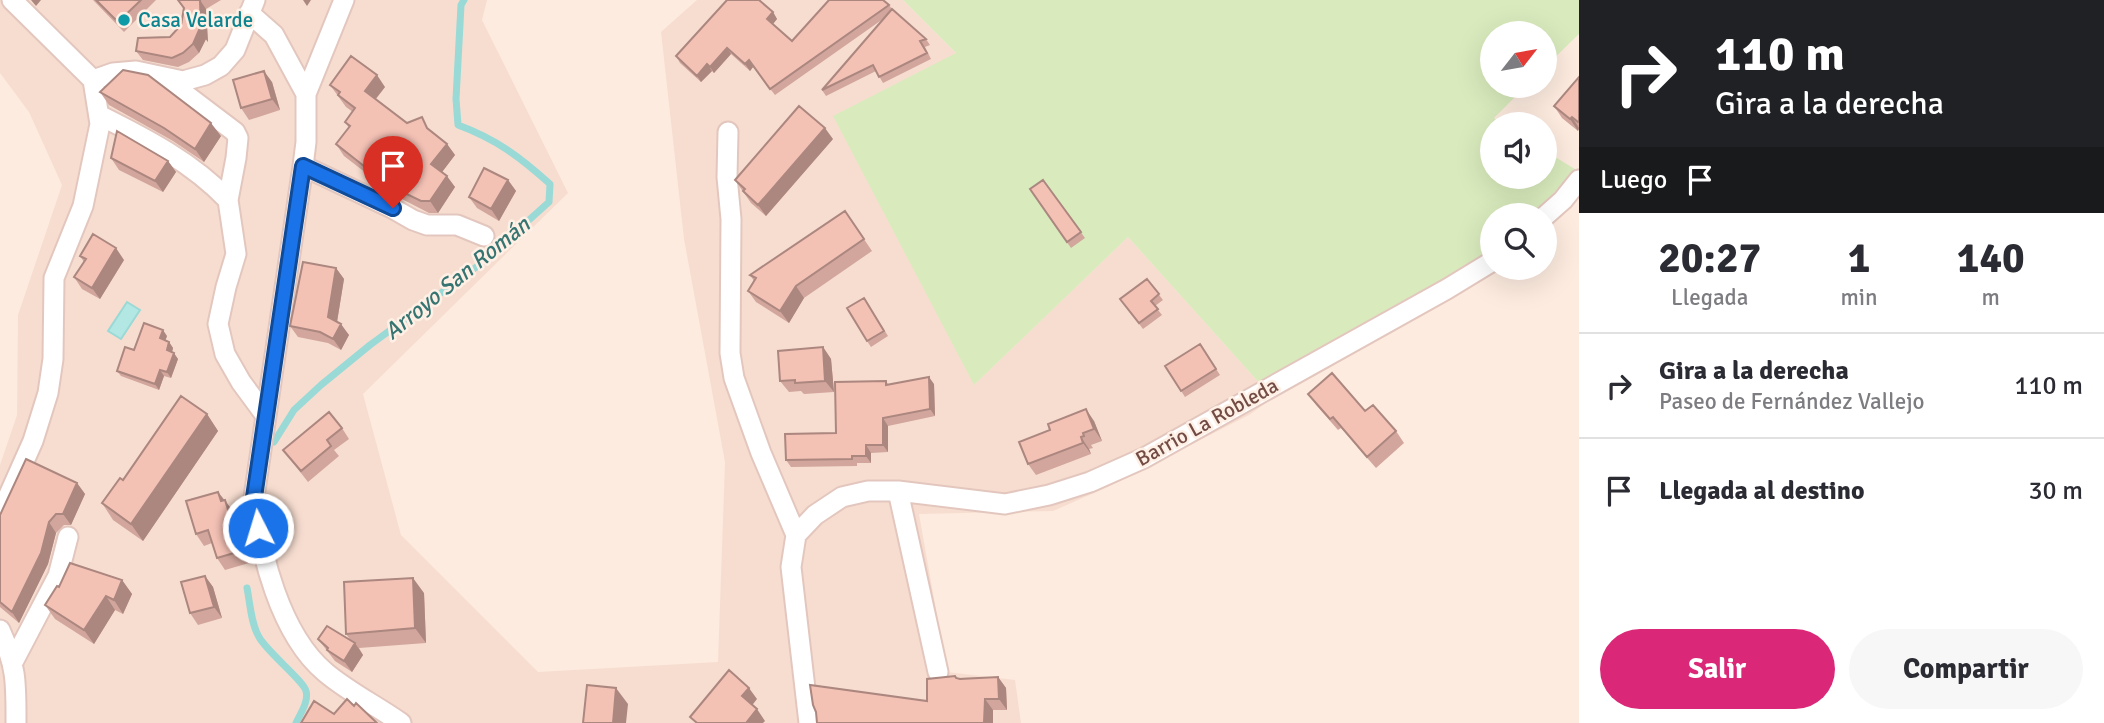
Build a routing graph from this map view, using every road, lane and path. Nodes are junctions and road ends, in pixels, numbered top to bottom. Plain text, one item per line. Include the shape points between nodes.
1 (12, 0) edge
2 (344, 0) edge
3 (252, 6) edge
4 (165, 79) junction
5 (93, 80) junction
6 (306, 94) junction
7 (99, 115) junction
8 (727, 132) dead end
9 (303, 166) junction
10 (1579, 180) edge
11 (228, 200) junction
12 (1557, 205) edge
13 (484, 236) dead end
14 (1480, 269) edge
15 (266, 416) junction
16 (898, 491) junction
17 (0, 515) edge
18 (796, 535) junction
19 (68, 537) dead end
20 (0, 630) edge
21 (13, 662) junction
22 (938, 672) dead end
23 (16, 723) edge
24 (401, 723) edge
25 (809, 723) edge

1 - 5 street
2 - 6 street
3 - 4 street via 235,50 220,66 183,81
3 - 6 street via 274,35
4 - 5 street via 136,71
4 - 11 street via 235,132 236,158
5 - 7 street
6 - 9 street
7 - 11 street via 170,154 211,182
7 - 17 street via 83,206 54,278 48,393 33,441
8 - 18 street via 734,378
9 - 13 street via 413,220 457,225
9 - 15 street
10 - 12 street
11 - 15 street via 236,254 218,324 220,339 241,382
14 - 16 street, Barrio La Robleda via 1144,458 1090,482 1005,504
15 - 24 street via 254,497 276,595 291,628 325,673
16 - 18 street, Barrio La Robleda via 842,497
16 - 22 street
18 - 25 street via 791,568
19 - 21 street via 58,576
20 - 21 street
21 - 23 street

